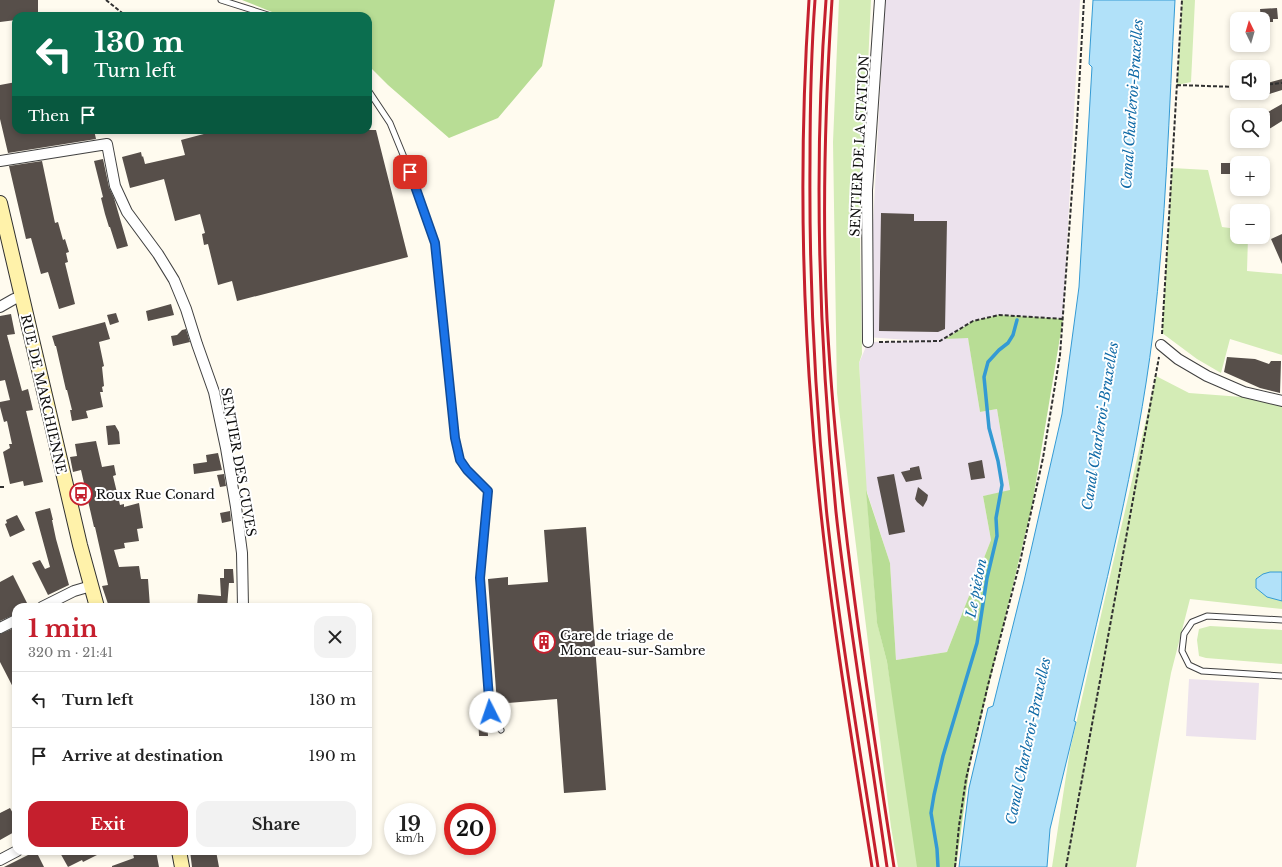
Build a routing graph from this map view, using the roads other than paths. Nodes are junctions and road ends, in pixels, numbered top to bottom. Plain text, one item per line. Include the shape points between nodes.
1 (221, 0) edge
2 (880, 0) edge
3 (258, 12) edge
4 (372, 96) edge
5 (0, 161) edge
6 (0, 203) edge
7 (21, 297) junction
8 (0, 307) edge
9 (868, 342) road end
10 (1161, 345) road end
11 (1282, 401) edge
12 (91, 586) junction
13 (51, 603) edge
14 (96, 603) edge
15 (243, 603) edge
16 (1282, 620) edge
17 (12, 622) edge
18 (0, 628) edge
19 (1282, 676) edge
20 (501, 730) dead end
21 (12, 854) edge
22 (180, 855) edge
23 (0, 860) edge
24 (182, 867) edge

1 - 3 lane
2 - 9 street, SENTIER DE LA STATION via 868,190
4 - 20 lane via 390,123 435,243 455,438 460,460 488,491 480,578 490,712
5 - 15 street, SENTIER DES CUVES via 107,144 115,186 127,212 174,280 214,392 236,507 242,553
6 - 7 main road, RUE DE MARCHIENNE
7 - 8 street
7 - 12 main road, RUE DE MARCHIENNE
10 - 11 street via 1178,359 1207,376 1244,392
12 - 13 street
12 - 14 main road, RUE DE MARCHIENNE
16 - 19 lane via 1207,616 1192,622 1184,634 1182,650 1189,665 1202,672
17 - 18 street
21 - 23 street
22 - 24 main road

